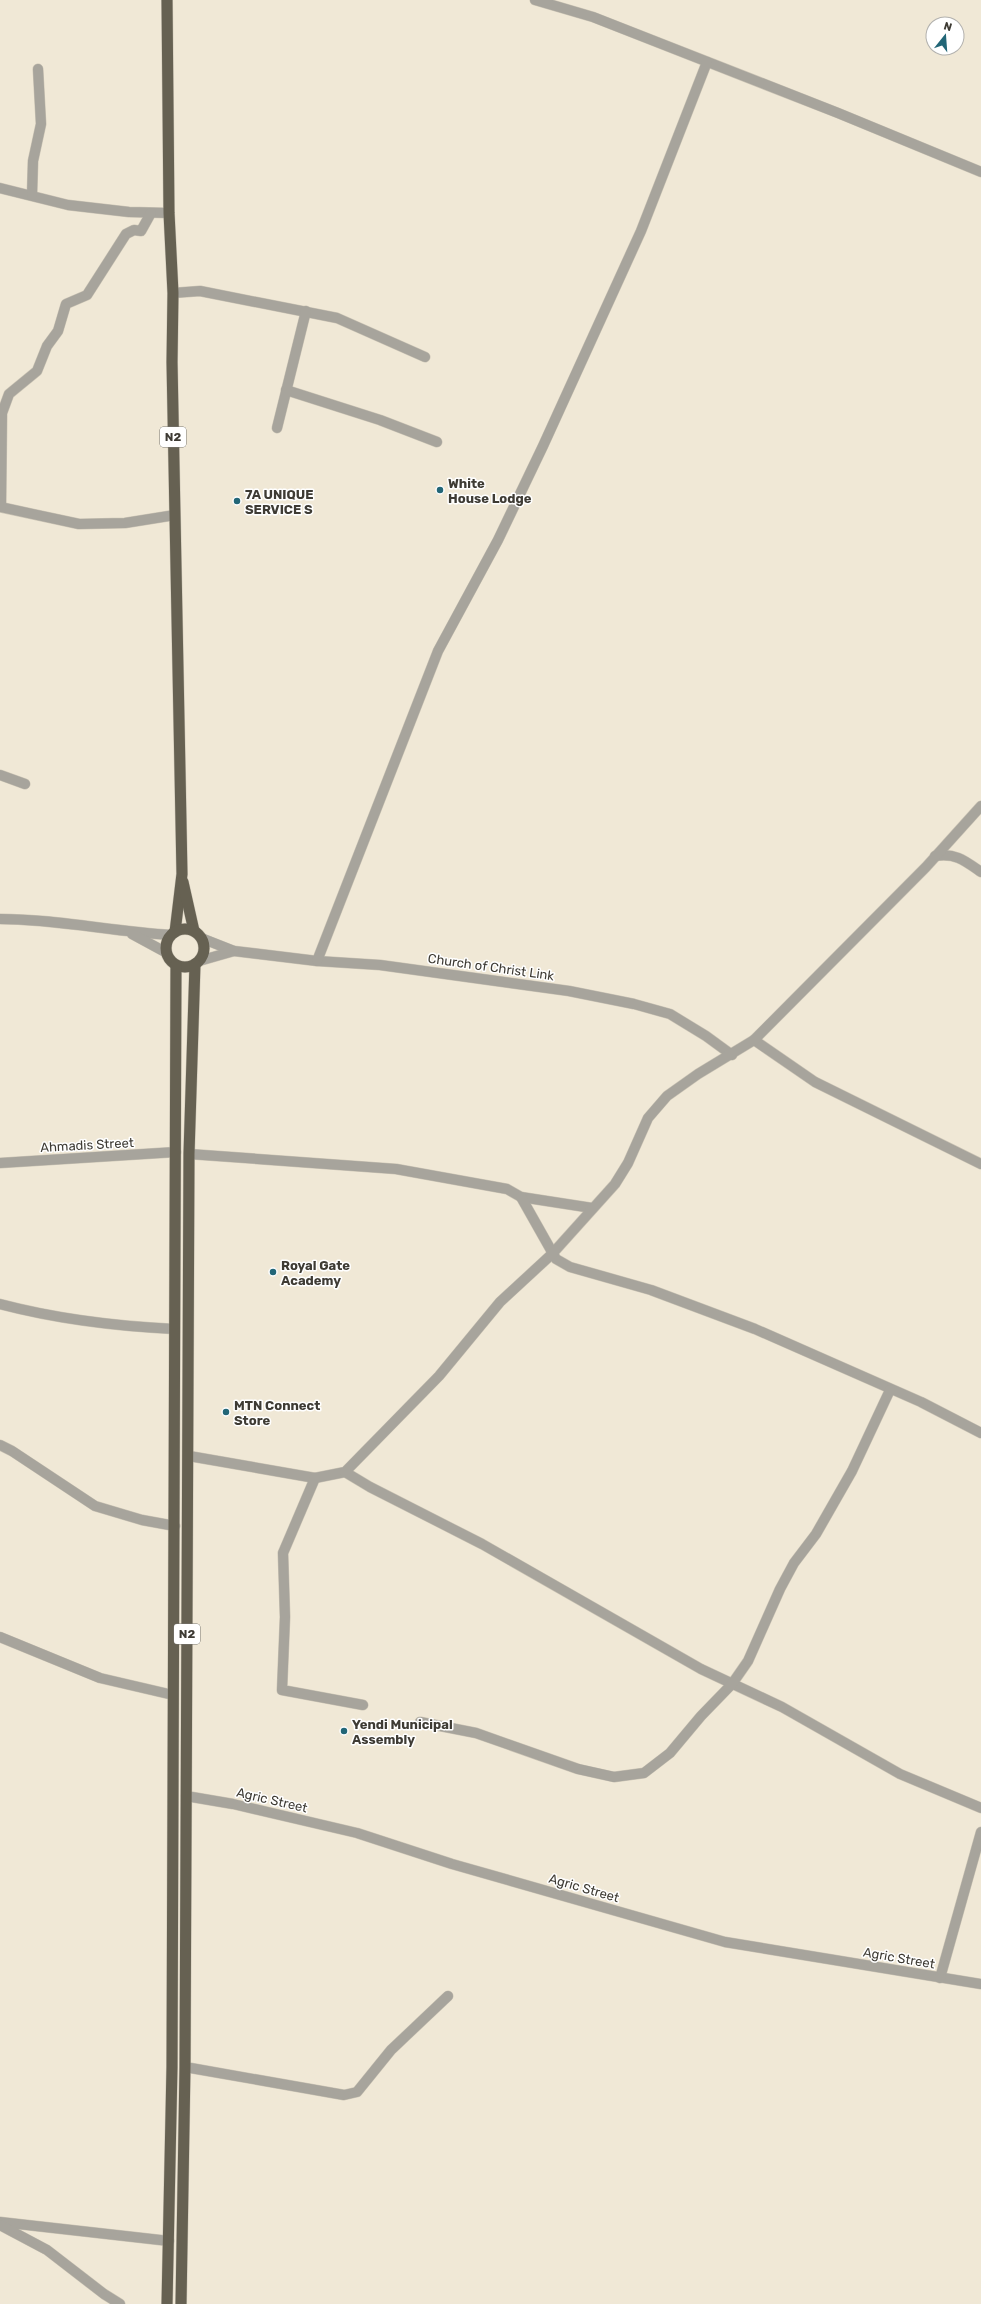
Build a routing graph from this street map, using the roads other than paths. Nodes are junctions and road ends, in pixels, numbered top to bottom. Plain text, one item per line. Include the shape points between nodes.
1 (167, 0) edge
2 (535, 0) edge
3 (708, 62) junction
4 (38, 69) dead end
5 (981, 172) edge
6 (0, 188) edge
7 (32, 195) junction
8 (151, 213) junction
9 (169, 213) junction
10 (173, 293) junction
11 (306, 311) junction
12 (425, 357) dead end
13 (286, 390) junction
14 (277, 428) dead end
15 (437, 442) dead end
16 (0, 507) edge
17 (174, 515) junction
18 (0, 775) edge
19 (25, 784) dead end
20 (981, 806) edge
21 (935, 856) junction
22 (981, 872) edge
23 (182, 874) junction
24 (0, 919) edge
25 (131, 933) junction
26 (173, 933) junction
27 (198, 935) junction
28 (234, 951) junction
29 (167, 954) junction
30 (317, 961) junction
31 (197, 963) junction
32 (176, 965) junction
33 (754, 1040) junction
34 (732, 1055) junction
35 (176, 1152) junction
36 (189, 1154) junction
37 (0, 1163) edge
38 (981, 1164) edge
39 (521, 1197) junction
40 (592, 1208) junction
41 (552, 1254) junction
42 (0, 1304) edge
43 (174, 1329) junction
44 (890, 1390) junction
45 (981, 1433) edge
46 (0, 1445) edge
47 (189, 1456) junction
48 (345, 1472) junction
49 (315, 1478) junction
50 (175, 1526) junction
51 (0, 1637) edge
52 (732, 1684) junction
53 (173, 1695) junction
54 (363, 1705) dead end
55 (420, 1722) dead end
56 (173, 1796) junction
57 (186, 1796) junction
58 (981, 1808) edge
59 (981, 1832) edge
60 (940, 1978) junction
61 (981, 1984) edge
62 (448, 1996) dead end
63 (185, 2067) junction
64 (0, 2222) edge
65 (0, 2225) edge
66 (169, 2241) junction
67 (120, 2304) edge
68 (167, 2304) edge
69 (181, 2304) edge

1 - 9 highway, N2
2 - 3 street via 593,17
3 - 5 street
3 - 30 street via 641,231 543,446 498,540 438,651
4 - 7 street via 41,124 33,161
6 - 7 street
7 - 8 street via 68,205
8 - 9 street
8 - 16 street via 141,231 134,230 126,234 87,295 66,304 58,331 47,346 37,371 9,394 2,414
9 - 10 highway, N2
10 - 11 street via 200,291
10 - 17 highway, N2
11 - 12 street via 337,318
11 - 13 street
13 - 14 street
13 - 15 street via 380,420
16 - 17 street via 79,524 125,523
17 - 23 highway, N2
18 - 19 street
20 - 21 street
21 - 22 street via 955,856
21 - 33 street
23 - 26 highway, N2
23 - 27 highway, N2
24 - 25 street via 20,919
25 - 26 street
25 - 29 street
26 - 27 highway via 185,929
26 - 29 highway via 166,944
27 - 28 street, Church of Christ Link
27 - 31 highway via 204,953
28 - 30 street, Church of Christ Link
28 - 31 street, Church of Christ Link
29 - 32 highway
30 - 34 street, Church of Christ Link via 380,966 569,991 634,1004 670,1014
31 - 32 highway via 186,967
31 - 36 highway, N2
32 - 35 highway, N2
33 - 34 street
33 - 38 street via 815,1082
34 - 40 street via 667,1096 652,1112 616,1184
35 - 37 street, Ahmadis Street
35 - 43 highway, N2
36 - 39 street via 396,1169 507,1189
36 - 47 highway, N2
39 - 40 street
39 - 41 street
40 - 41 street
41 - 44 street via 570,1266 651,1290 755,1329
41 - 48 street via 500,1302 439,1376
42 - 43 street via 38,1314 108,1324
43 - 50 highway, N2
44 - 45 street via 921,1402
44 - 52 street via 852,1471 816,1534 794,1563 748,1661
46 - 50 street via 95,1506 142,1520
47 - 49 street
47 - 57 highway, N2
48 - 49 street
48 - 52 street via 482,1544 701,1669
49 - 54 street via 283,1553 285,1617 282,1690
50 - 53 highway, N2
51 - 53 street via 100,1678
52 - 55 street via 670,1753 644,1774 614,1777 578,1769 476,1733
52 - 58 street via 782,1707 900,1774
53 - 56 highway, N2
56 - 57 highway
56 - 66 highway, N2
57 - 60 street, Agric Street via 234,1804 357,1833 452,1864 725,1942
57 - 63 highway, N2
59 - 60 street
60 - 61 street, Agric Street
62 - 63 street via 391,2050 357,2092 344,2095
63 - 69 highway, N2
64 - 66 street
65 - 67 street via 47,2250
66 - 68 highway, N2

